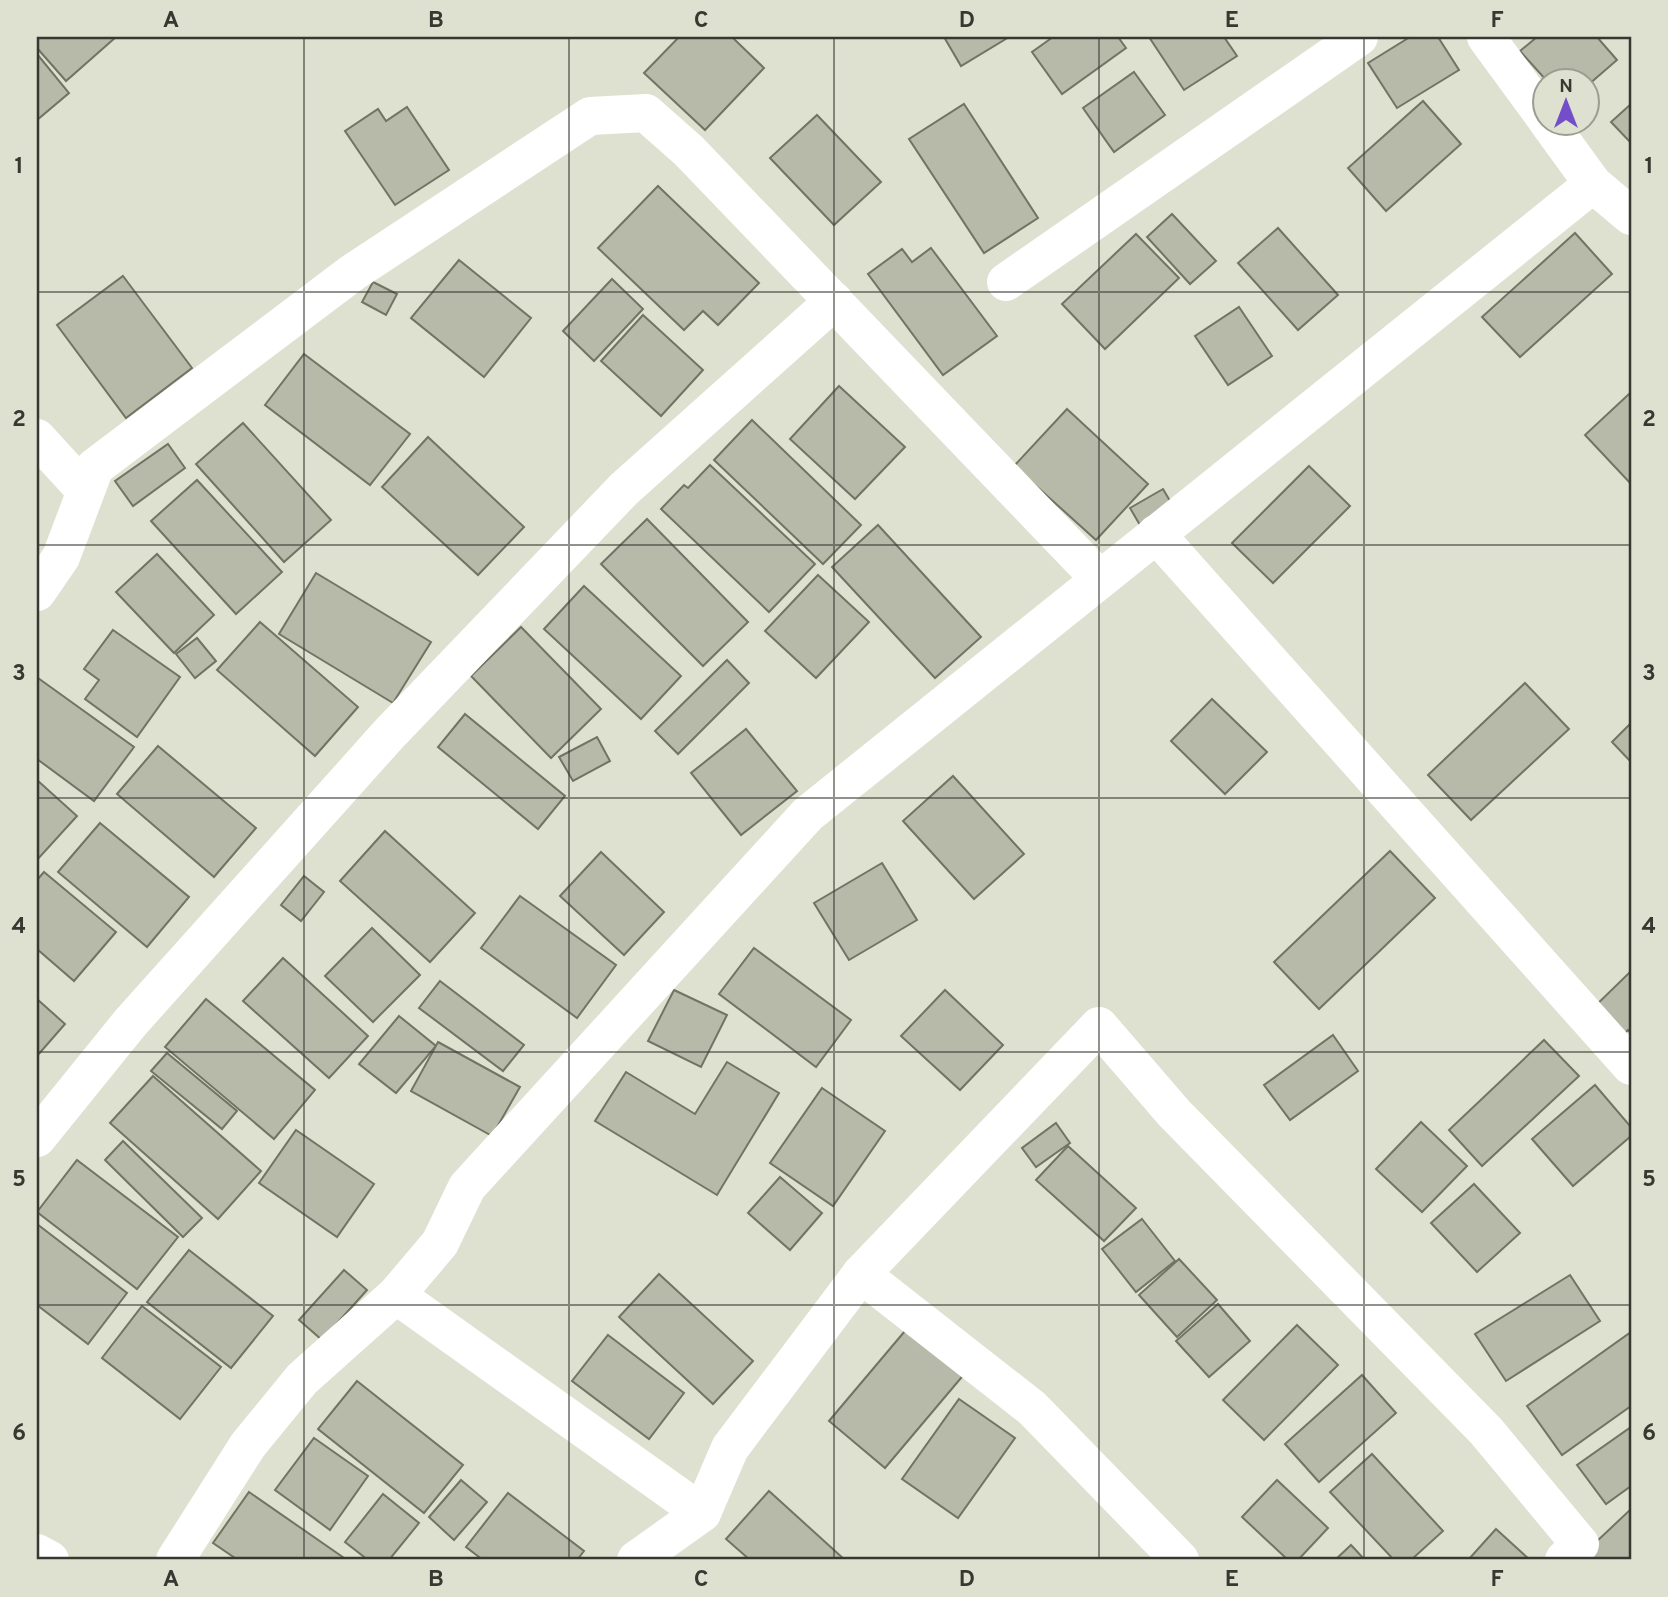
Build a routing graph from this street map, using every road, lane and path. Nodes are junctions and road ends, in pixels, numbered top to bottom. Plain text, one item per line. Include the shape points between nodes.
1 (1359, 37) edge
2 (1486, 37) edge
3 (1532, 100) edge
4 (1558, 136) edge
5 (1593, 184) junction
6 (1631, 216) edge
7 (1006, 282) dead end
8 (834, 301) junction
9 (37, 438) edge
10 (95, 467) junction
11 (1156, 534) junction
12 (1100, 579) junction
13 (37, 592) edge
14 (1631, 1066) edge
15 (37, 1138) edge
16 (861, 1274) junction
17 (396, 1295) junction
18 (702, 1513) junction
19 (37, 1553) edge
20 (50, 1560) edge
21 (176, 1560) edge
22 (636, 1560) edge
23 (1180, 1560) edge
24 (1564, 1560) edge

1 - 7 street
2 - 3 street
4 - 5 street
5 - 6 street
5 - 11 street
8 - 10 street via 689,150 646,113 590,116 352,273
8 - 12 street
8 - 15 street via 624,489 398,724 130,1023
9 - 10 street via 80,485
10 - 13 street via 61,557
11 - 12 street
11 - 14 street
12 - 17 street via 808,814 467,1186 440,1243
16 - 18 street via 730,1448
16 - 23 street via 1032,1408
16 - 24 street via 1099,1026 1174,1113 1486,1431 1580,1544
17 - 18 street
17 - 21 street via 295,1389 248,1446
18 - 22 street
19 - 20 street

